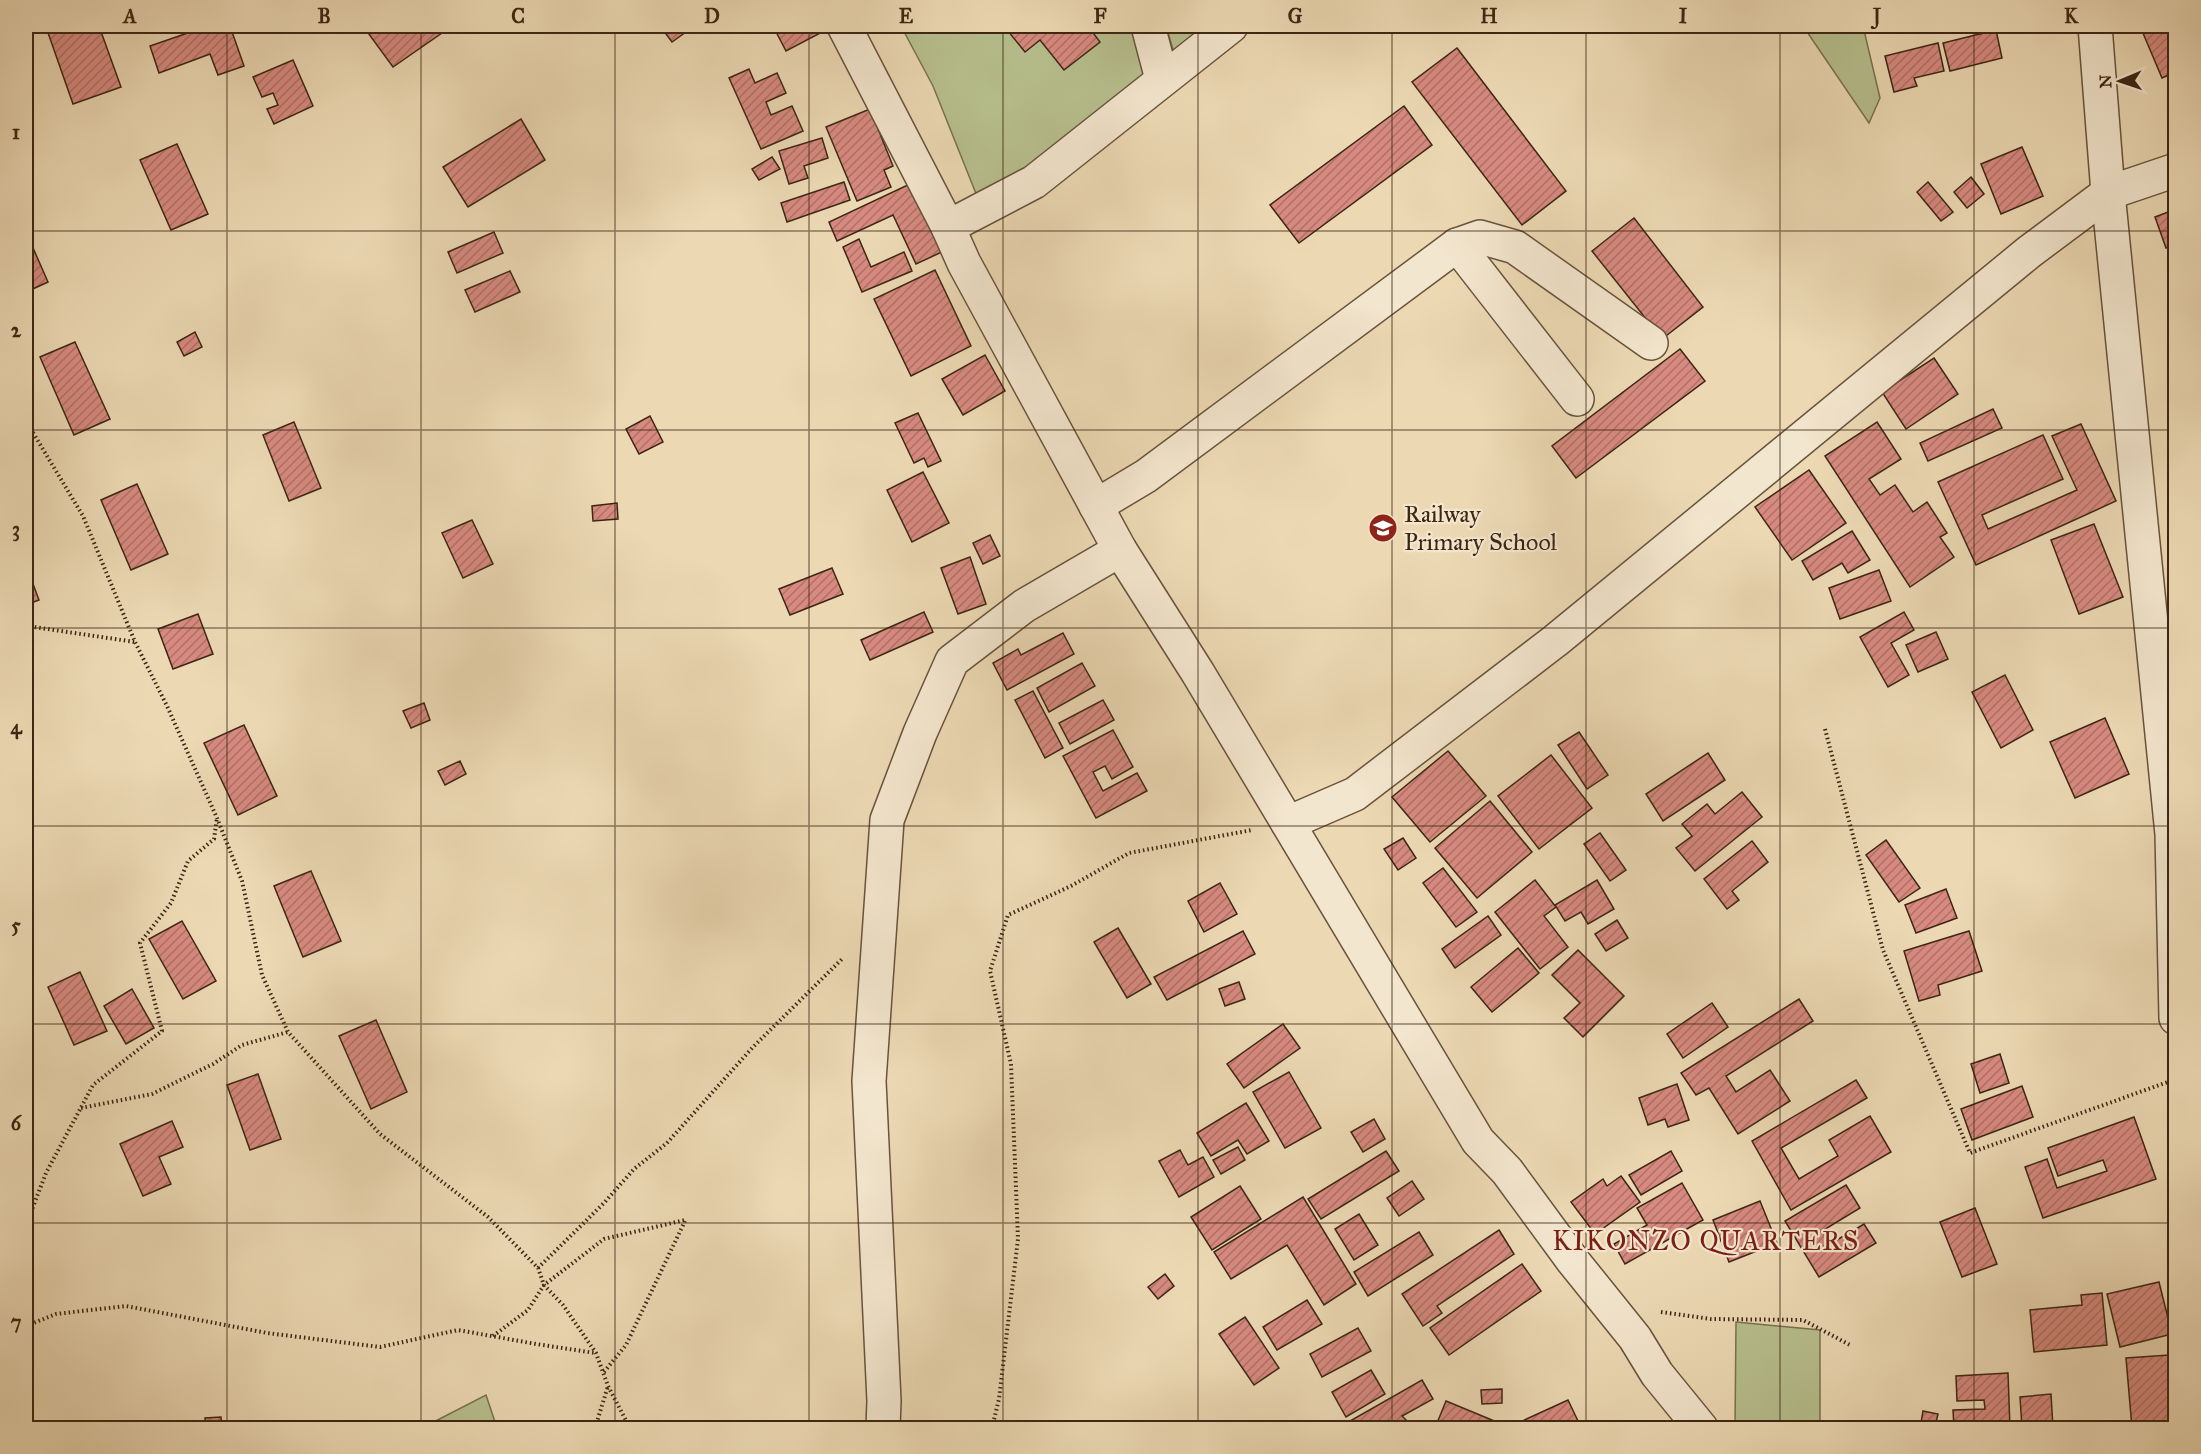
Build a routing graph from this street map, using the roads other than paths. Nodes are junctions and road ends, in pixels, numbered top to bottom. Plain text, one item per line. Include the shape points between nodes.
1 (844, 26) edge
2 (1148, 26) edge
3 (1231, 26) edge
4 (2095, 26) edge
5 (1162, 79) junction
6 (2175, 170) edge
7 (2108, 193) junction
8 (948, 227) junction
9 (1457, 245) junction
10 (1651, 343) dead end
11 (1577, 399) dead end
12 (1096, 506) junction
13 (1120, 550) junction
14 (1288, 823) junction
15 (2174, 832) edge
16 (2175, 906) edge
17 (2175, 1018) edge
18 (883, 1428) edge
19 (1701, 1428) edge

1 - 8 street
2 - 5 street
3 - 5 street
4 - 7 street
5 - 8 street via 1034,182
6 - 7 street
7 - 14 street via 2029,252 1528,662 1355,794
7 - 15 street
8 - 12 street
9 - 10 street via 1480,237 1515,247
9 - 11 street
9 - 12 street via 1146,476
12 - 13 street
13 - 14 street
13 - 18 street via 1024,606 952,661 887,820 869,1081
14 - 19 street via 1478,1141 1508,1171
15 - 16 street
16 - 17 street

